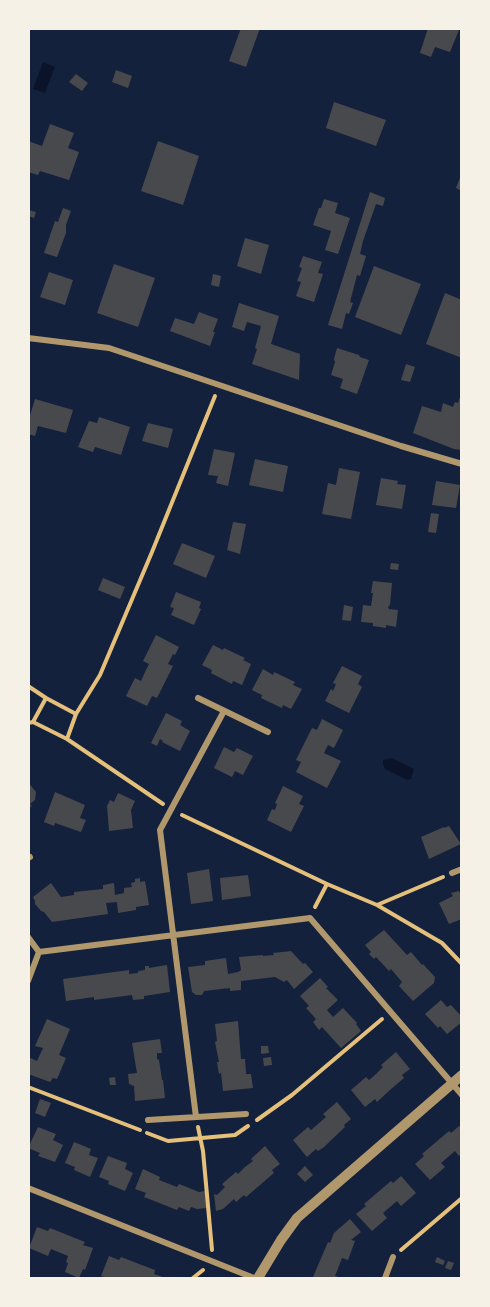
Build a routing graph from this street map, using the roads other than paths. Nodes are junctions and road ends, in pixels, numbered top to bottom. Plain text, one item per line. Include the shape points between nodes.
1 (28, 338) edge
2 (462, 464) edge
3 (198, 698) dead end
4 (224, 711) junction
5 (268, 732) dead end
6 (462, 869) edge
7 (452, 873) road end
8 (173, 935) junction
9 (28, 938) edge
10 (39, 952) junction
11 (28, 981) edge
12 (462, 1075) edge
13 (451, 1084) junction
14 (462, 1095) edge
15 (246, 1114) dead end
16 (196, 1117) junction
17 (148, 1120) dead end
18 (28, 1188) edge
19 (393, 1257) road end
20 (256, 1278) edge
21 (385, 1278) edge

1 - 2 street via 110,348
3 - 4 street
4 - 5 street
4 - 8 street via 160,830
6 - 7 street
8 - 10 street
8 - 13 street via 310,918
8 - 16 street
9 - 10 street
10 - 11 street
12 - 13 street
13 - 14 street
13 - 20 street via 297,1218
15 - 16 street
16 - 17 street
18 - 20 street
19 - 21 street

